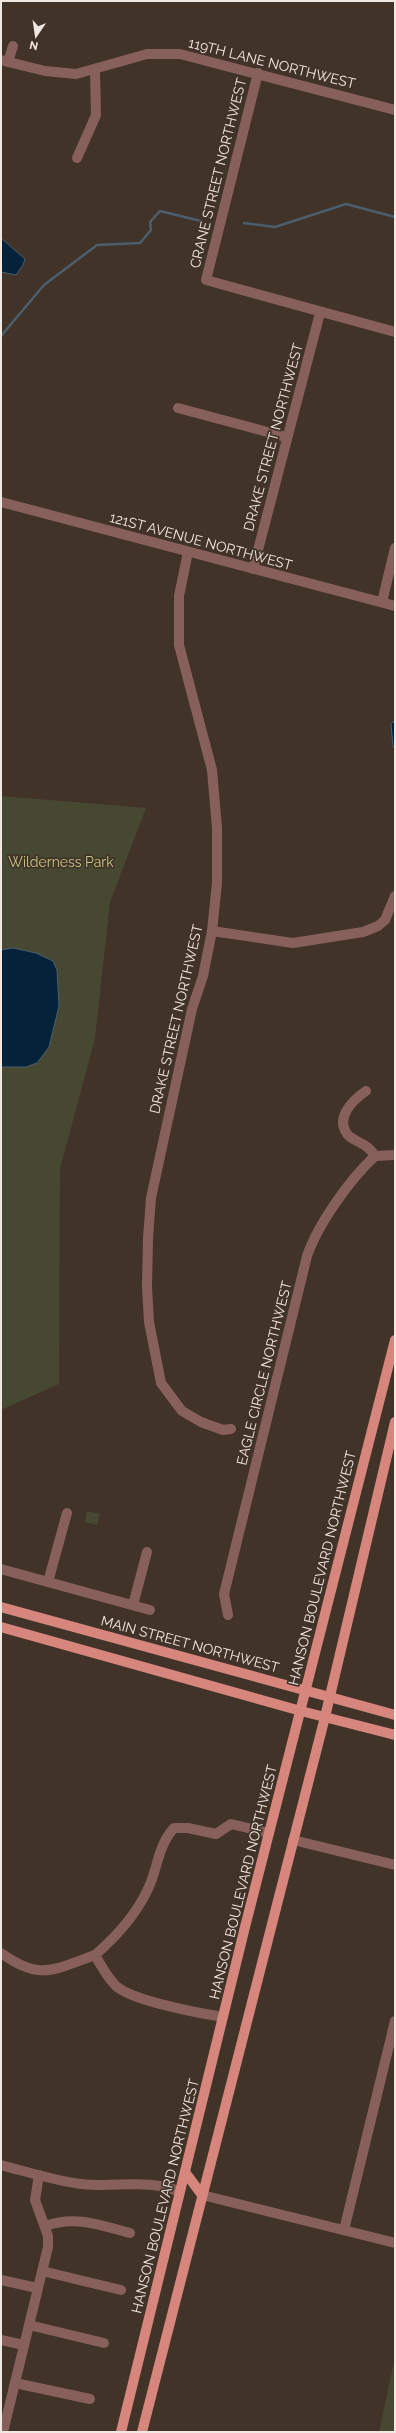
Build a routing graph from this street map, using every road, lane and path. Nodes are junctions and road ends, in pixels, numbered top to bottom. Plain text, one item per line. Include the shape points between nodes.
1 (13, 46) dead end
2 (5, 61) edge
3 (95, 70) junction
4 (258, 72) junction
5 (395, 110) edge
6 (77, 158) dead end
7 (320, 312) junction
8 (395, 332) edge
9 (178, 408) dead end
10 (286, 437) junction
11 (1, 504) edge
12 (395, 548) edge
13 (188, 552) junction
14 (253, 570) junction
15 (382, 602) junction
16 (395, 606) edge
17 (395, 896) edge
18 (212, 931) junction
19 (366, 1091) dead end
20 (395, 1155) edge
21 (375, 1156) junction
22 (395, 1340) edge
23 (395, 1422) edge
24 (231, 1429) dead end
25 (394, 1435) edge
26 (67, 1513) dead end
27 (147, 1552) dead end
28 (1, 1569) edge
29 (48, 1582) junction
30 (133, 1605) junction
31 (1, 1607) edge
32 (150, 1610) dead end
33 (228, 1615) dead end
34 (1, 1628) edge
35 (306, 1690) junction
36 (330, 1697) junction
37 (301, 1711) junction
38 (395, 1715) edge
39 (325, 1717) junction
40 (395, 1735) edge
41 (269, 1833) junction
42 (293, 1840) junction
43 (395, 1865) edge
44 (1, 1953) edge
45 (95, 1955) junction
46 (223, 2017) junction
47 (395, 2021) edge
48 (1, 2165) edge
49 (185, 2172) junction
50 (39, 2175) junction
51 (180, 2192) junction
52 (202, 2195) junction
53 (45, 2226) junction
54 (344, 2230) junction
55 (130, 2233) dead end
56 (395, 2243) edge
57 (42, 2271) junction
58 (1, 2280) edge
59 (37, 2288) junction
60 (121, 2290) dead end
61 (29, 2325) junction
62 (1, 2340) edge
63 (104, 2344) dead end
64 (24, 2346) junction
65 (15, 2383) junction
66 (90, 2400) dead end
67 (6, 2401) edge
68 (3, 2432) edge
69 (121, 2432) edge
70 (142, 2432) edge

1 - 2 street
2 - 3 street, 119TH LANE NORTHWEST via 60,74
3 - 4 street, 119TH LANE NORTHWEST via 147,54 162,53 194,56
3 - 6 street via 96,115
4 - 5 street, 119TH LANE NORTHWEST
4 - 7 street, CRANE STREET NORTHWEST via 206,280
7 - 8 street
7 - 10 street, DRAKE STREET NORTHWEST
9 - 10 street
10 - 14 street, DRAKE STREET NORTHWEST
11 - 13 street, 121ST AVENUE NORTHWEST
12 - 15 street
13 - 14 street, 121ST AVENUE NORTHWEST
13 - 18 street, DRAKE STREET NORTHWEST via 180,584 178,627 183,663 202,724 212,770 217,822 217,867
14 - 15 street, 121ST AVENUE NORTHWEST
15 - 16 street, 121ST AVENUE NORTHWEST
17 - 18 street via 385,920 378,926 348,935 292,943
18 - 24 street, DRAKE STREET NORTHWEST via 168,1113 151,1198 147,1287 149,1322 161,1383 182,1411 201,1422 223,1430
19 - 21 street via 347,1107 344,1126 347,1134 367,1147
20 - 21 street
21 - 33 street, EAGLE CIRCLE NORTHWEST via 326,1219 307,1256 224,1594
22 - 35 main road, HANSON BOULEVARD NORTHWEST
23 - 25 main road
25 - 36 main road
26 - 29 street
27 - 30 street
28 - 29 street
29 - 30 street
30 - 32 street
31 - 35 main road, MAIN STREET NORTHWEST
34 - 37 main road
35 - 36 main road, MAIN STREET NORTHWEST
35 - 37 main road, HANSON BOULEVARD NORTHWEST
36 - 38 main road, MAIN STREET NORTHWEST
36 - 39 main road
37 - 39 main road
37 - 41 main road, HANSON BOULEVARD NORTHWEST
39 - 40 main road
39 - 42 main road
41 - 45 street via 231,1824 216,1834 174,1828 166,1837 151,1883 139,1905 117,1934
41 - 46 main road, HANSON BOULEVARD NORTHWEST
42 - 43 street
42 - 52 main road
44 - 45 street via 19,1966 33,1971 45,1971
45 - 46 street via 117,1986 131,1995
46 - 49 main road, HANSON BOULEVARD NORTHWEST
47 - 54 street
48 - 50 street
49 - 51 main road, HANSON BOULEVARD NORTHWEST
49 - 52 main road
50 - 51 street via 82,2184 167,2186
50 - 53 street via 35,2200
51 - 69 main road, HANSON BOULEVARD NORTHWEST
52 - 54 street
52 - 70 main road
53 - 55 street via 83,2220
53 - 57 street via 48,2247
54 - 56 street
57 - 59 street
57 - 60 street
58 - 59 street
59 - 61 street
61 - 63 street
61 - 64 street
62 - 64 street
64 - 65 street
65 - 66 street
65 - 67 street
67 - 68 street

